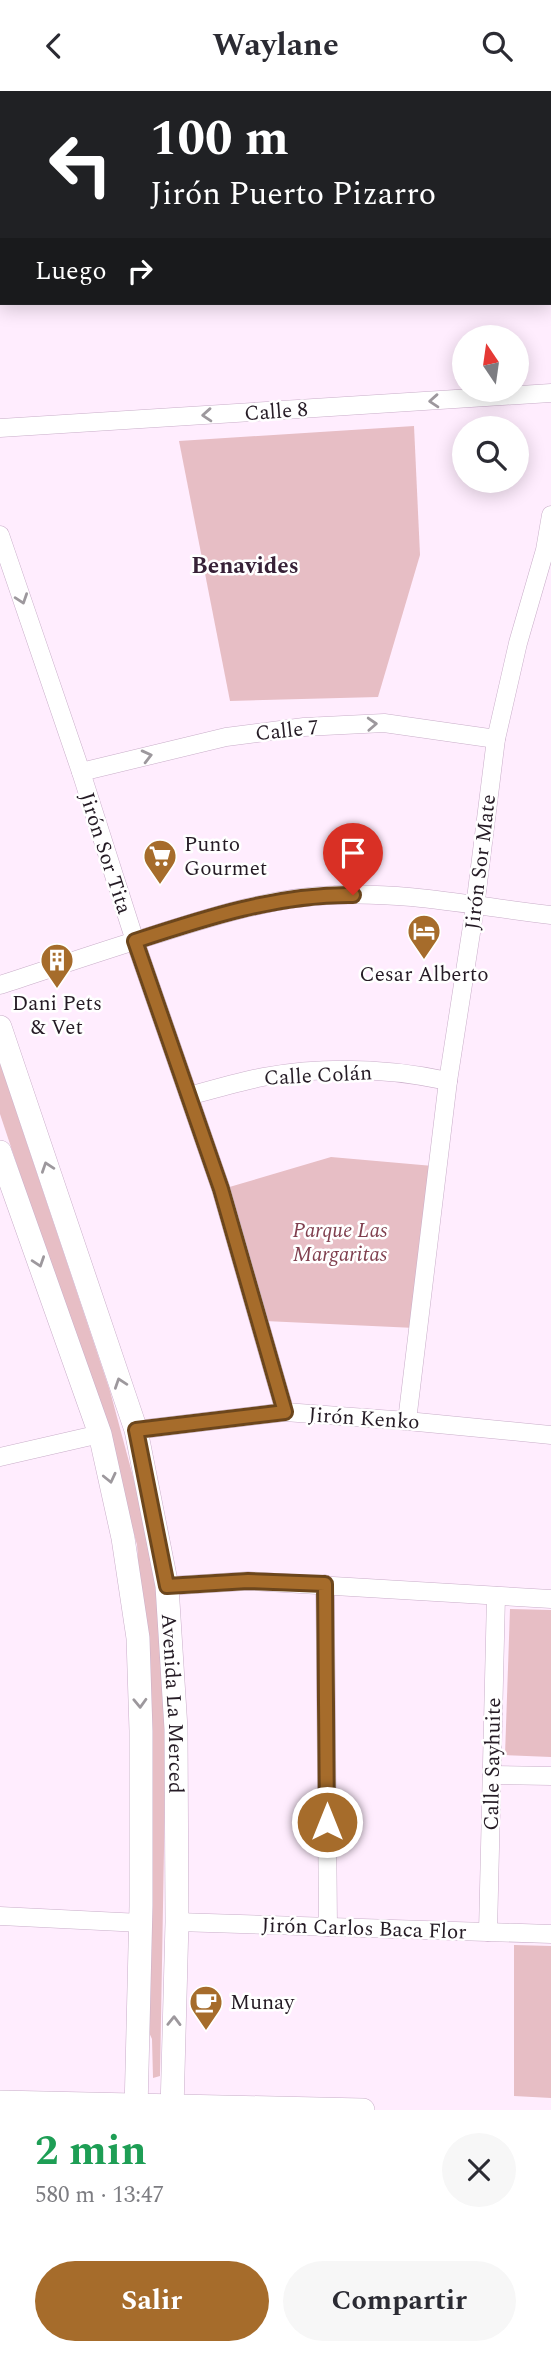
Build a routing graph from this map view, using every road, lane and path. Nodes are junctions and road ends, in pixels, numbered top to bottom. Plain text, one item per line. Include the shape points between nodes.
1 (551, 393) edge
2 (0, 428) edge
3 (551, 515) edge
4 (0, 535) edge
5 (496, 739) junction
6 (81, 772) junction
7 (475, 907) junction
8 (551, 915) edge
9 (135, 941) junction
10 (0, 985) edge
11 (0, 1027) edge
12 (448, 1080) junction
13 (189, 1096) junction
14 (0, 1151) edge
15 (285, 1412) junction
16 (407, 1421) junction
17 (136, 1430) junction
18 (100, 1434) junction
19 (551, 1435) edge
20 (0, 1457) edge
21 (325, 1584) junction
22 (167, 1586) junction
23 (496, 1596) junction
24 (551, 1599) edge
25 (492, 1775) junction
26 (551, 1776) edge
27 (0, 1916) edge
28 (177, 1922) junction
29 (141, 1923) junction
30 (328, 1927) junction
31 (488, 1932) junction
32 (551, 1934) edge
33 (0, 2102) edge
34 (136, 2107) edge
35 (172, 2108) edge
36 (363, 2110) edge

1 -> 2 street, Calle 8
3 - 5 street, Jirón Sor Mate
4 -> 6 street, Jirón Sor Tita
6 -> 5 street, Calle 7 via 226,737 304,727 384,723
5 - 7 street, Jirón Sor Mate
6 - 9 street, Jirón Sor Tita
7 - 8 street
7 - 9 street via 371,895 302,898 240,910
7 - 12 street, Jirón Sor Mate
9 - 10 street
9 - 13 street, Jirón Sor Tita
17 -> 11 main road, Avenida La Merced
12 - 13 street, Calle Colán via 396,1072 307,1072 251,1079
12 - 16 street, Jirón Sor Mate
13 - 15 street, Jirón Sor Tita via 221,1189
14 -> 18 main road, Avenida La Merced
15 - 16 street, Jirón Kenko
15 - 17 street, Jirón Kenko
16 - 19 street, Jirón Kenko
17 - 22 main road, Avenida La Merced
18 - 20 street
18 -> 29 main road, Avenida La Merced via 123,1538 138,1638
21 - 22 street via 248,1581
21 - 23 street
21 - 30 street
22 - 28 main road, Avenida La Merced via 176,1729
23 - 24 street
23 - 25 street, Calle Sayhuite
25 - 26 street
25 - 31 street, Calle Sayhuite
27 - 29 street
28 - 30 street, Jirón Carlos Baca Flor
35 -> 28 main road, Avenida La Merced
29 - 34 main road, Avenida La Merced
30 - 31 street, Jirón Carlos Baca Flor
31 - 32 street, Jirón Carlos Baca Flor
33 - 34 main road
34 - 35 main road
35 - 36 main road

